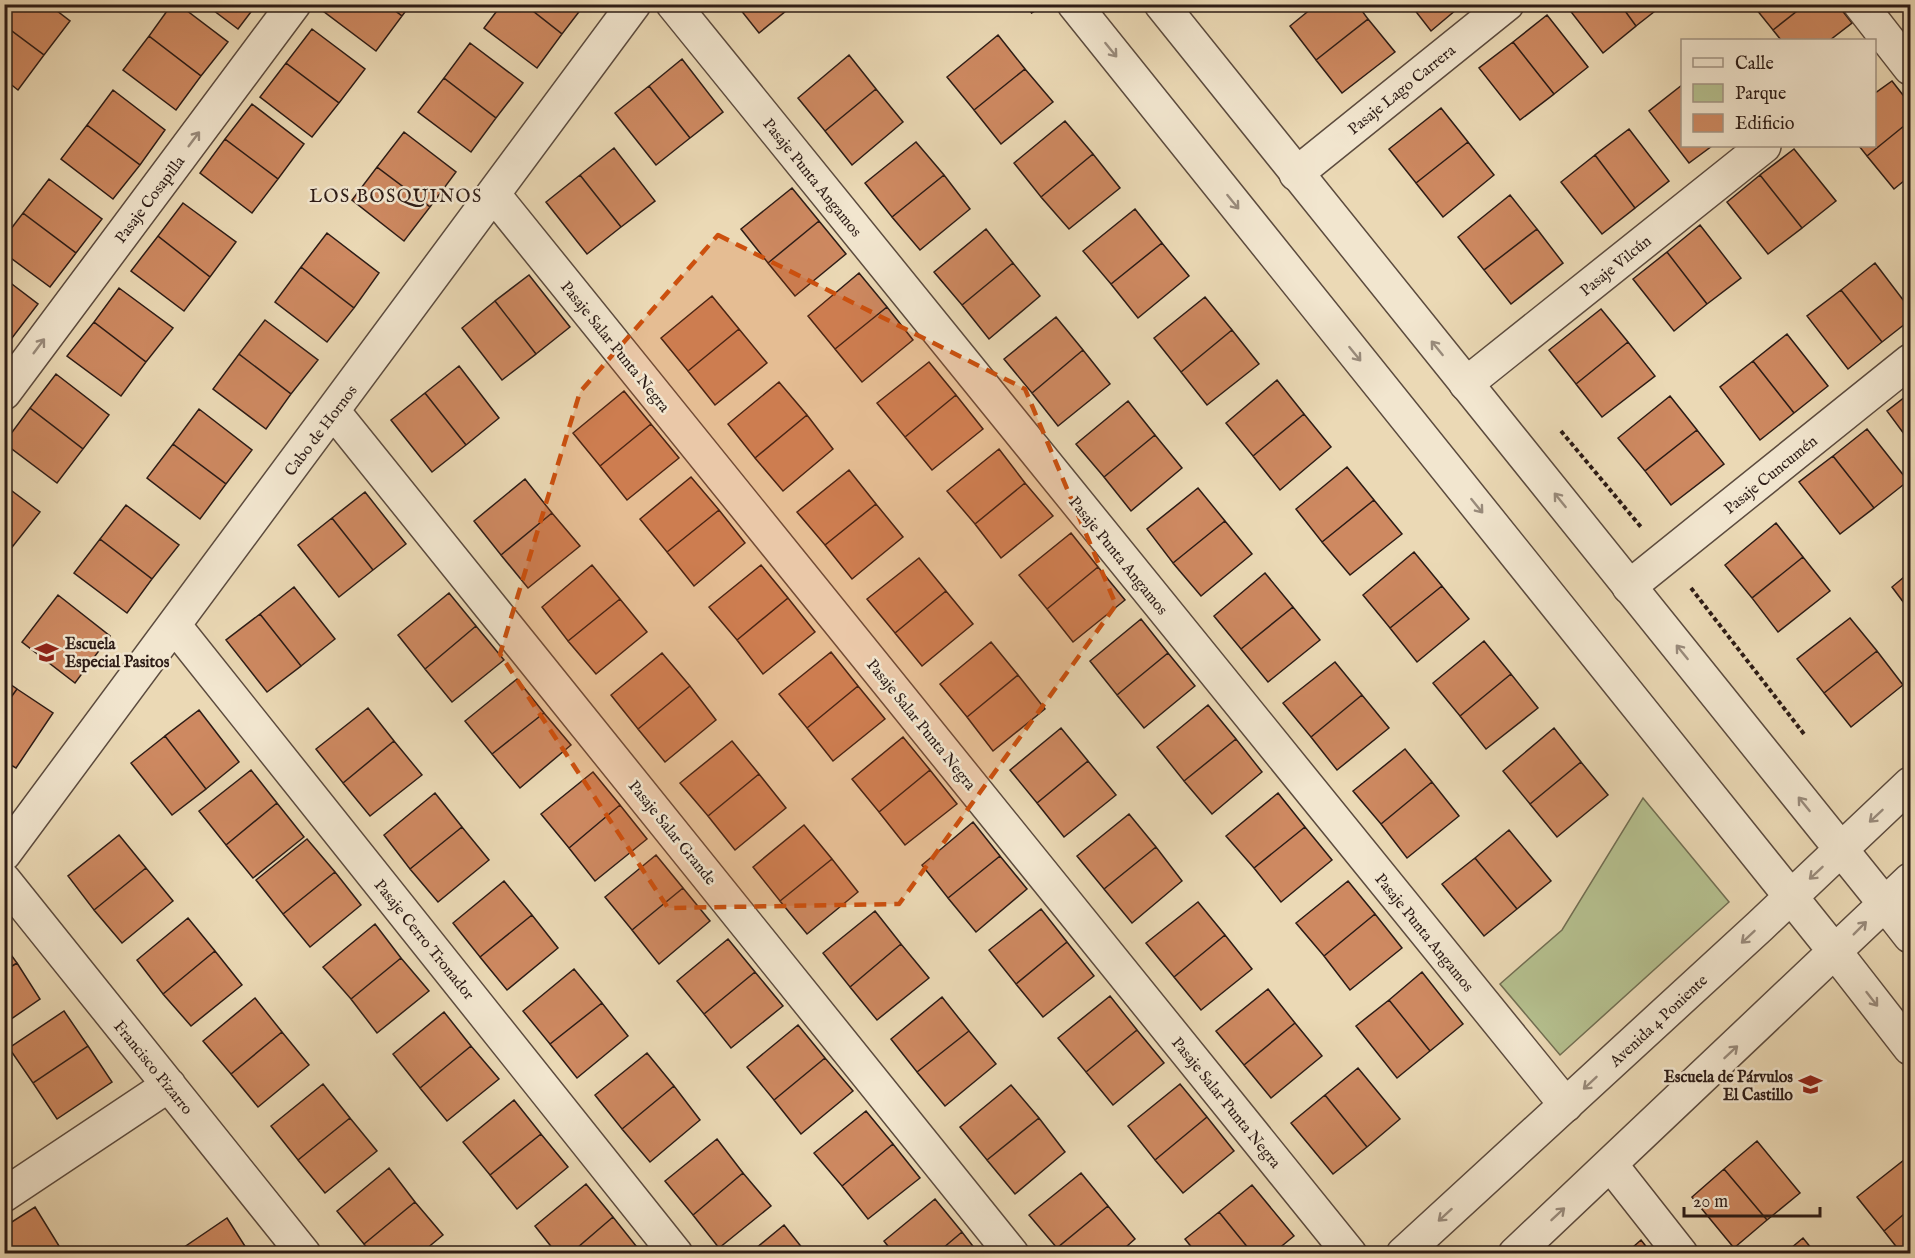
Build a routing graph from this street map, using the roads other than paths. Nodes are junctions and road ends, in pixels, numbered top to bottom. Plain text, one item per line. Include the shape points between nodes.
1 (294, 4) edge
2 (634, 4) edge
3 (673, 4) edge
4 (1074, 4) edge
5 (1161, 4) edge
6 (1507, 4) edge
7 (1860, 4) edge
8 (1892, 56) edge
9 (1763, 147) edge
10 (1296, 174) junction
11 (494, 195) junction
12 (1911, 360) edge
13 (1466, 384) junction
14 (4, 393) edge
15 (333, 411) junction
16 (1629, 587) junction
17 (174, 625) junction
18 (1911, 784) edge
19 (1841, 849) junction
20 (4, 854) edge
21 (4, 880) edge
22 (1911, 880) edge
23 (1791, 897) junction
24 (1885, 904) junction
25 (1911, 936) edge
26 (1836, 953) junction
27 (1911, 1048) edge
28 (169, 1085) junction
29 (1566, 1105) junction
30 (1611, 1165) junction
31 (4, 1195) edge
32 (304, 1254) edge
33 (676, 1254) edge
34 (1012, 1254) edge
35 (1350, 1254) edge
36 (1403, 1254) edge
37 (1515, 1254) edge
38 (1682, 1254) edge

14 -> 1 street, Pasaje Cosapilla
2 - 11 street, Cabo de Hornos
3 - 29 street, Pasaje Punta Angamos
4 -> 23 street
5 - 10 street
6 - 10 street, Pasaje Lago Carrera
7 - 8 street
9 - 13 street, Pasaje Vilcún
13 -> 10 street
11 - 15 street, Cabo de Hornos
11 - 35 street, Pasaje Salar Punta Negra
12 - 16 street, Pasaje Cuncumén
16 -> 13 street
15 - 17 street, Cabo de Hornos
15 - 34 street, Pasaje Salar Grande
19 -> 16 street
17 - 20 street, Cabo de Hornos
17 - 33 street, Pasaje Cerro Tronador
18 -> 19 street, Avenida 4 Poniente
19 -> 23 street, Avenida 4 Poniente
19 - 24 street
21 - 28 street, Francisco Pizarro
22 - 24 street
23 - 26 street
23 -> 29 street, Avenida 4 Poniente
24 - 25 street
26 -> 24 street
26 -> 27 street
30 -> 26 street
28 - 31 street
28 - 32 street, Francisco Pizarro
29 -> 36 street, Avenida 4 Poniente
37 -> 30 street
30 - 38 street

